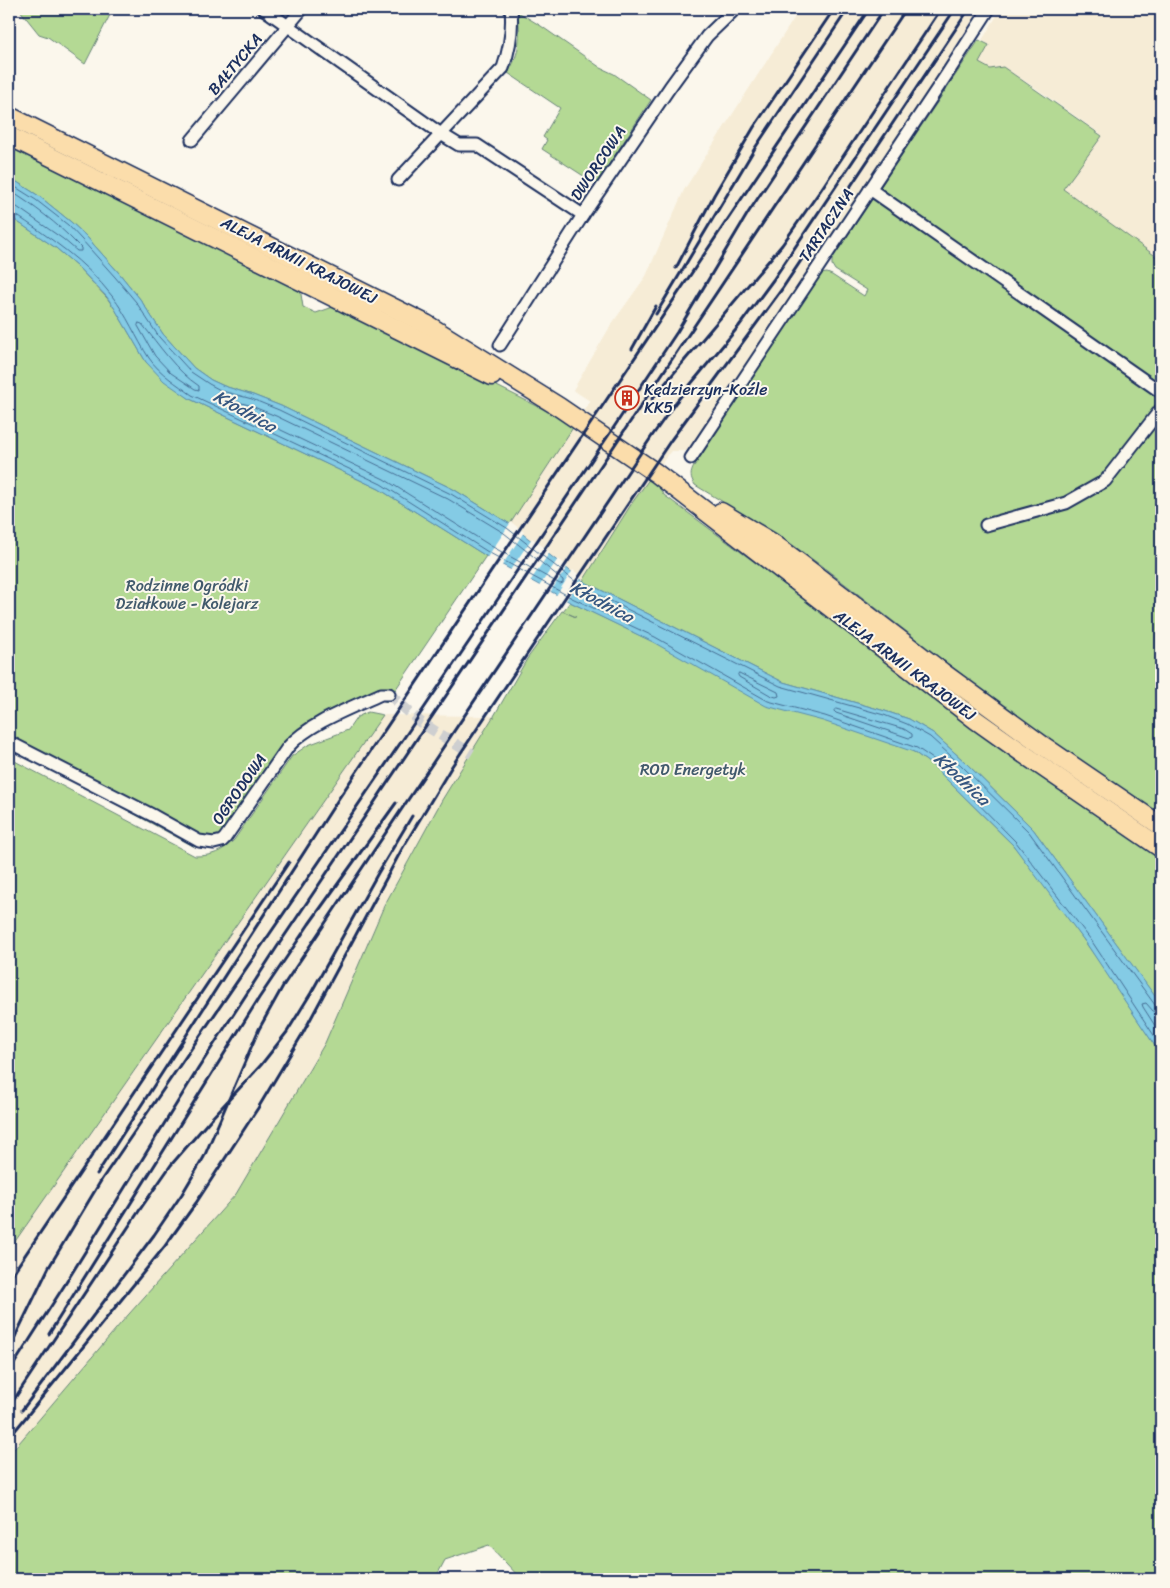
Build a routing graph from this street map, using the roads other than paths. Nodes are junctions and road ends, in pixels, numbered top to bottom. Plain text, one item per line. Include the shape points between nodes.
1 (264, 9) edge
2 (302, 9) edge
3 (511, 9) edge
4 (735, 9) edge
5 (989, 9) edge
6 (288, 26) junction
7 (9, 116) edge
8 (441, 134) junction
9 (9, 136) edge
10 (192, 140) dead end
11 (398, 180) dead end
12 (870, 189) junction
13 (583, 214) junction
14 (500, 345) dead end
15 (1161, 392) edge
16 (1161, 408) edge
17 (579, 421) junction
18 (691, 458) dead end
19 (656, 473) junction
20 (986, 525) dead end
21 (385, 694) dead end
22 (9, 742) edge
23 (1161, 826) edge
24 (1161, 848) edge

1 - 6 street
2 - 6 street, BAŁTYCKA
3 - 8 street via 510,47 503,68
4 - 13 street, DWORCOWA via 707,36
5 - 12 street, TARTACZNA
6 - 8 street
6 - 10 street, BAŁTYCKA
7 - 17 main road, ALEJA ARMII KRAJOWEJ via 426,324
8 - 11 street
8 - 13 street via 458,145 477,145
9 - 17 main road, ALEJA ARMII KRAJOWEJ
12 - 15 street
12 - 18 street, TARTACZNA
13 - 14 street, DWORCOWA
16 - 20 street via 1105,480 1066,503
17 - 19 main road, ALEJA ARMII KRAJOWEJ
19 - 23 main road, ALEJA ARMII KRAJOWEJ via 802,564 1042,745
19 - 24 main road, ALEJA ARMII KRAJOWEJ via 976,720
21 - 22 street, OGRODOWA via 307,729 295,738 226,838 214,843 200,841

